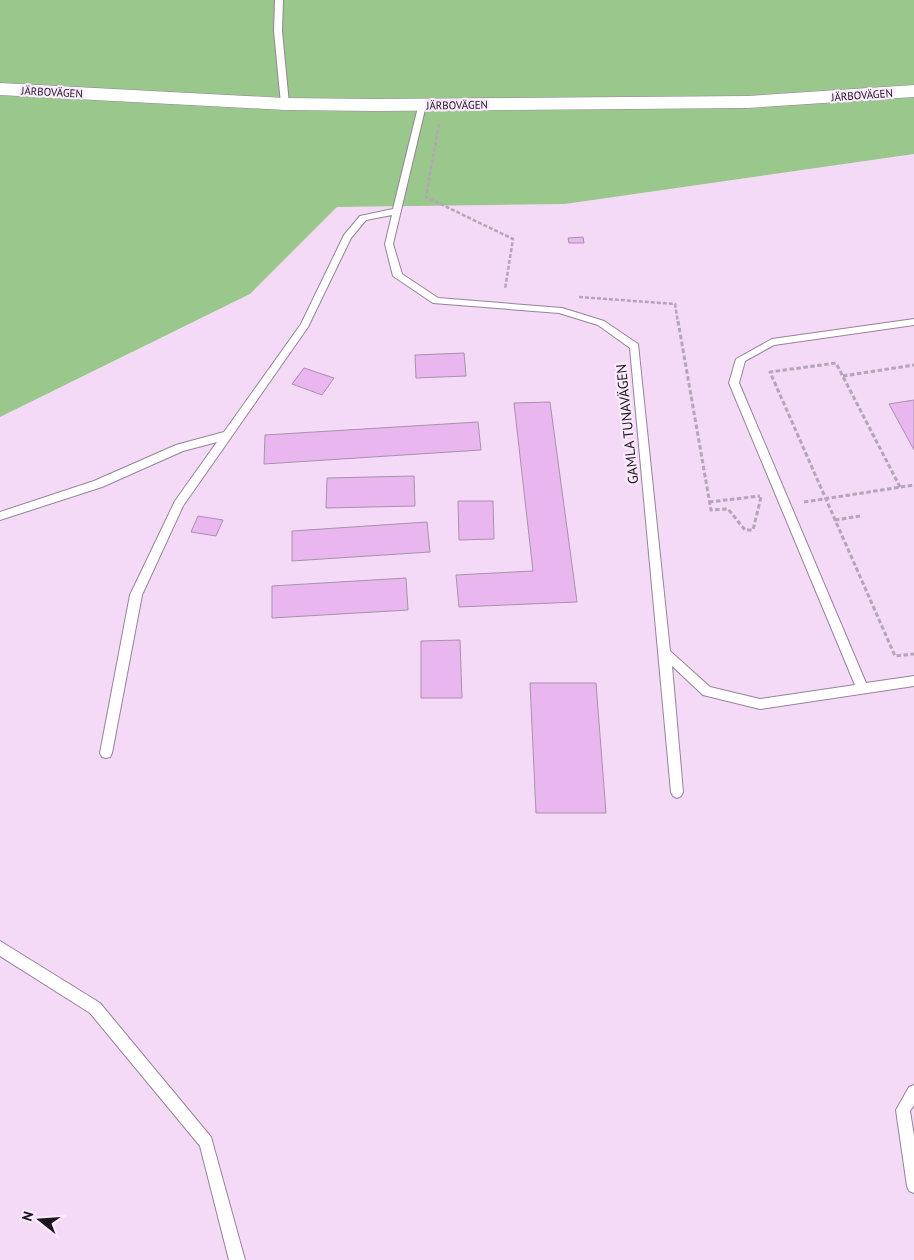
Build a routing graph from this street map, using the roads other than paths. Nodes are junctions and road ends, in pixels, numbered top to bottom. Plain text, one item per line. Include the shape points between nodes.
1 (279, 0) edge
2 (0, 89) edge
3 (914, 91) edge
4 (284, 104) junction
5 (422, 105) junction
6 (397, 211) junction
7 (914, 322) edge
8 (228, 435) junction
9 (0, 516) edge
10 (665, 654) junction
11 (914, 681) edge
12 (863, 689) junction
13 (106, 753) dead end
14 (677, 792) dead end
15 (0, 948) edge
16 (914, 1092) edge
17 (914, 1186) edge
18 (237, 1260) edge

1 - 4 lane
2 - 4 main road, JÄRBOVÄGEN
3 - 5 main road, JÄRBOVÄGEN via 747,102
4 - 5 main road, JÄRBOVÄGEN
5 - 6 lane, GAMLA TUNAVÄGEN
6 - 8 lane via 363,218 347,237 305,325
6 - 10 lane, GAMLA TUNAVÄGEN via 389,244 398,276 436,300 559,310 601,323 634,346
7 - 12 lane via 772,342 741,359 734,383
8 - 9 lane via 180,448 98,484
8 - 13 lane via 179,504 136,595
10 - 12 lane via 707,691 760,704
10 - 14 lane, GAMLA TUNAVÄGEN
11 - 12 lane
15 - 18 lane via 95,1008 206,1142
16 - 17 lane via 904,1110

